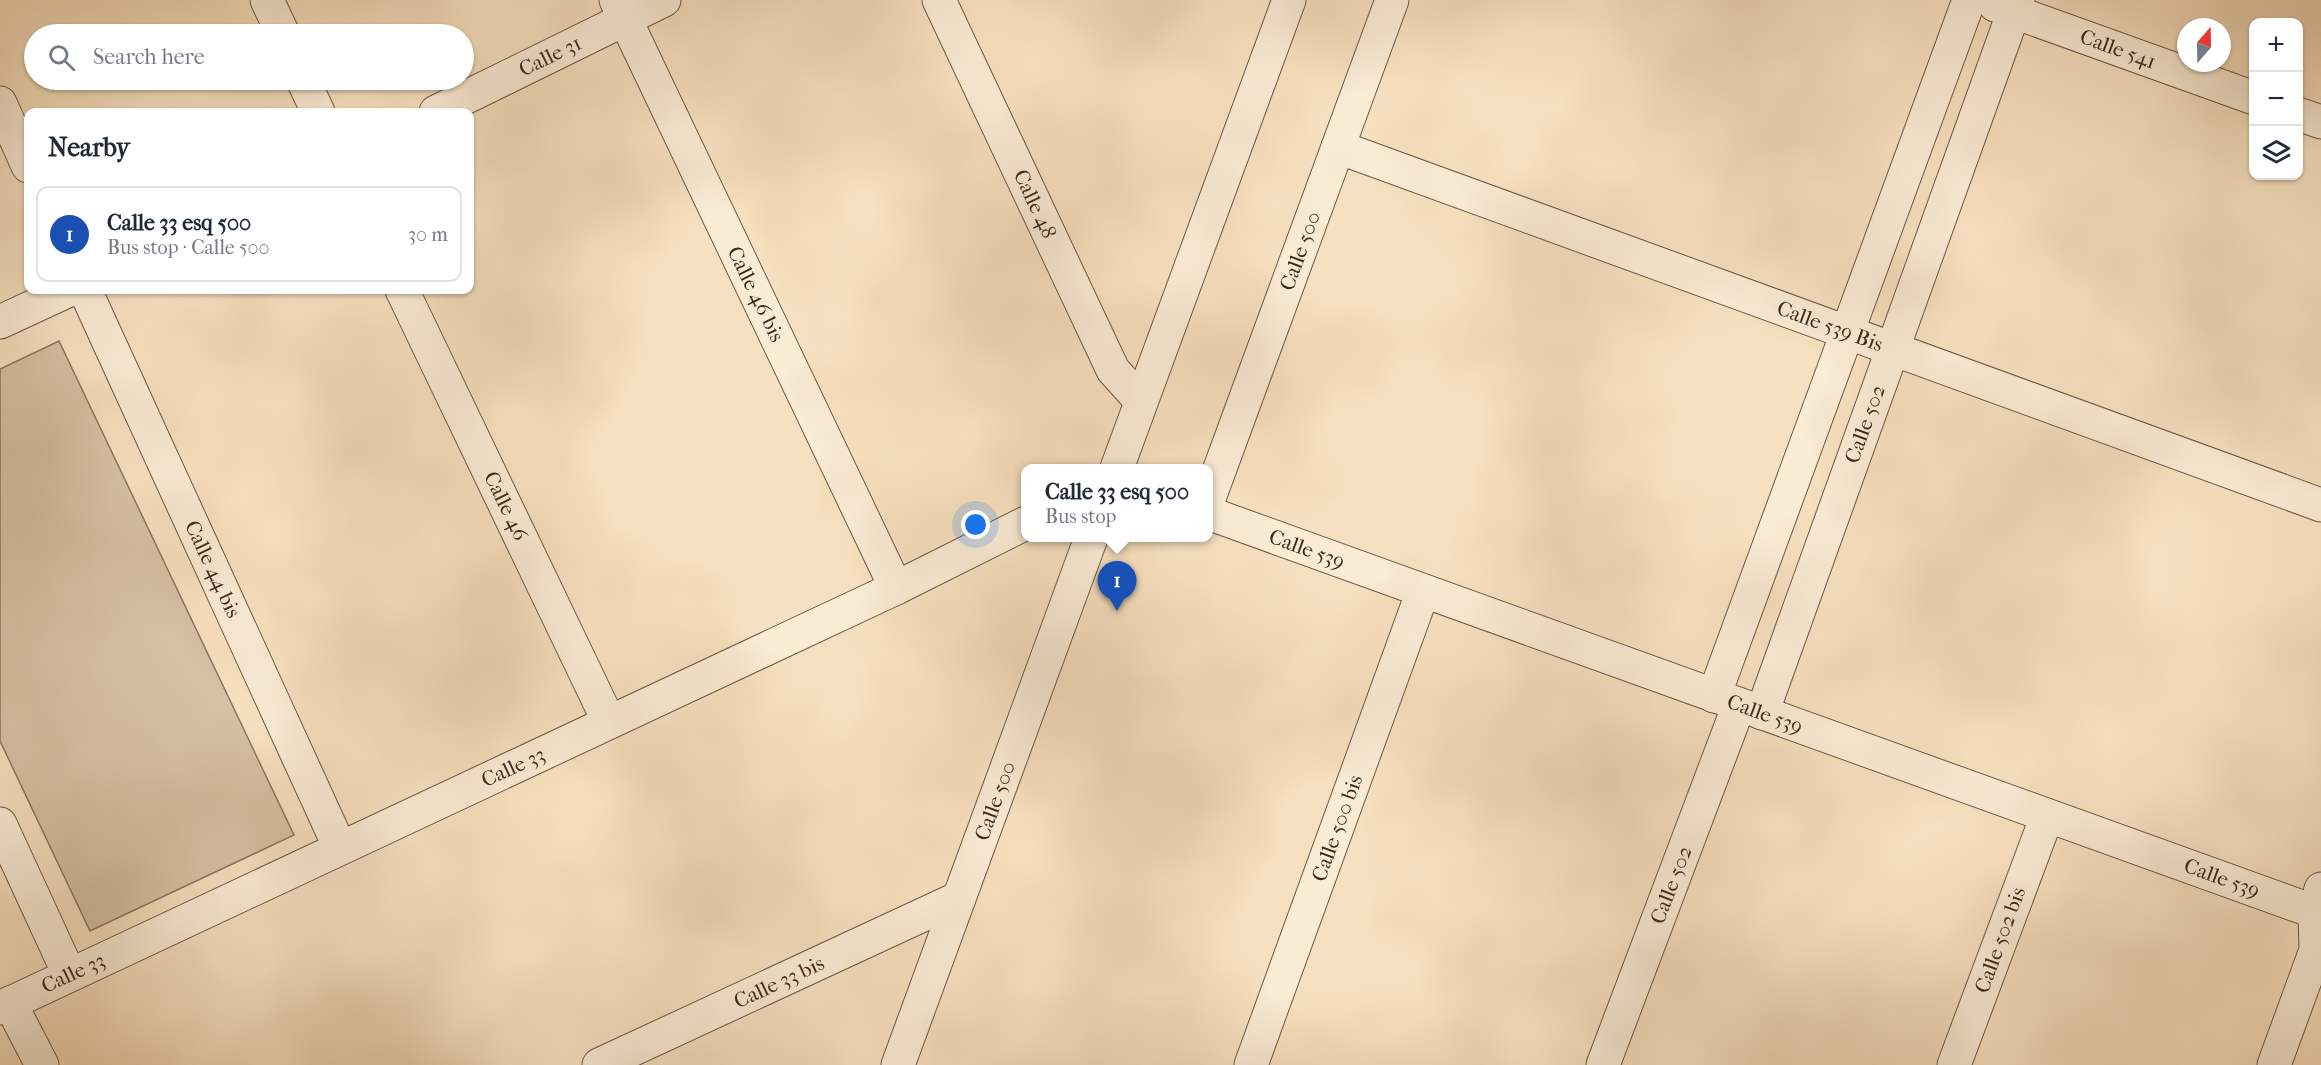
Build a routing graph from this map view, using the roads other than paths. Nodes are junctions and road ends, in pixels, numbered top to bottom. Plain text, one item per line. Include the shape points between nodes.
1 (267, 0) edge
2 (664, 0) edge
3 (939, 0) edge
4 (1289, 0) edge
5 (1392, 0) edge
6 (1969, 0) edge
7 (1982, 0) edge
8 (2016, 6) edge
9 (620, 10) edge
10 (278, 24) edge
11 (308, 90) edge
12 (2249, 96) edge
13 (0, 104) edge
14 (316, 108) edge
15 (443, 108) edge
16 (2303, 116) edge
17 (2321, 122) edge
18 (1338, 147) junction
19 (24, 157) edge
20 (60, 294) edge
21 (87, 294) edge
22 (404, 294) edge
23 (0, 322) edge
24 (1848, 333) junction
25 (1892, 349) junction
26 (1141, 402) junction
27 (1118, 464) edge
28 (1213, 490) edge
29 (2321, 505) edge
30 (1213, 514) edge
31 (1021, 526) edge
32 (1089, 542) edge
33 (896, 588) junction
34 (1423, 591) junction
35 (1738, 704) junction
36 (609, 722) junction
37 (2047, 816) junction
38 (0, 824) edge
39 (340, 848) junction
40 (959, 898) junction
41 (2319, 905) edge
42 (69, 974) junction
43 (5, 1005) edge
44 (42, 1065) edge
45 (599, 1065) edge
46 (898, 1065) edge
47 (1251, 1065) edge
48 (1603, 1065) edge
49 (1954, 1065) edge
50 (2274, 1065) edge

1 - 10 street
2 - 9 street, Calle 31
3 - 26 street, Calle 48 via 1113,370
4 - 26 street
5 - 18 street, Calle 500
6 - 24 street, Calle 502
7 - 8 street, Calle 541
8 - 12 street, Calle 541
8 - 25 street, Calle 502
9 - 15 street, Calle 31
9 - 33 street, Calle 46 bis
11 - 14 street
13 - 19 street
16 - 17 street
18 - 24 street, Calle 539 Bis
18 - 28 street, Calle 500
20 - 23 street
21 - 39 street, Calle 44 bis
22 - 36 street, Calle 46
24 - 25 street, Calle 539 Bis
24 - 35 street, Calle 502
25 - 29 street, Calle 539 Bis
25 - 35 street, Calle 502
26 - 27 street
30 - 34 street, Calle 539
31 - 33 street, Calle 33
32 - 40 street, Calle 500
33 - 36 street, Calle 33
34 - 35 street, Calle 539
34 - 47 street, Calle 500 bis
35 - 37 street, Calle 539
35 - 48 street, Calle 502
36 - 39 street, Calle 33
37 - 41 street, Calle 539
37 - 49 street, Calle 502 bis
38 - 42 street
39 - 42 street, Calle 33
40 - 45 street, Calle 33 bis
40 - 46 street, Calle 500
41 - 50 street via 2316,950
42 - 43 street, Calle 33
43 - 44 street

